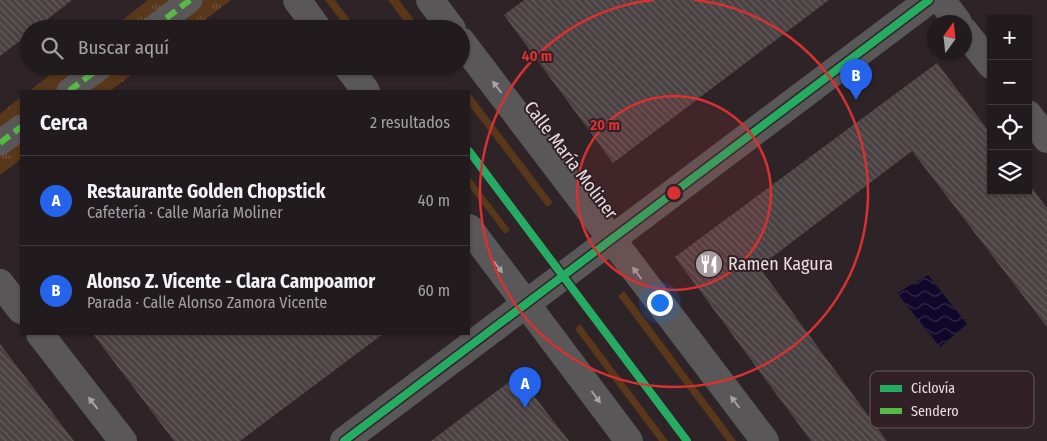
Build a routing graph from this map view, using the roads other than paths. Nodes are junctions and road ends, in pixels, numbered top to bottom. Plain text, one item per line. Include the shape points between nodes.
1 (190, 0) edge
2 (297, 0) edge
3 (430, 0) edge
4 (929, 0) edge
5 (941, 0) edge
6 (953, 15) edge
7 (164, 20) edge
8 (311, 20) edge
9 (445, 20) edge
10 (972, 40) edge
11 (470, 53) edge
12 (987, 60) edge
13 (90, 75) edge
14 (354, 75) edge
15 (70, 90) edge
16 (365, 90) edge
17 (1032, 119) edge
18 (20, 128) edge
19 (1047, 139) edge
20 (0, 143) edge
21 (470, 229) edge
22 (611, 239) junction
23 (0, 283) edge
24 (526, 304) junction
25 (20, 309) edge
26 (41, 335) edge
27 (123, 441) edge
28 (344, 441) edge
29 (629, 441) edge
30 (765, 441) edge

1 - 7 street
2 - 8 street
3 - 9 street
4 - 22 street
5 - 6 street
10 - 12 street
22 -> 11 street, Calle María Moliner
13 - 15 street
14 - 16 street
17 - 19 street
18 - 20 street
21 -> 24 street
22 - 24 street
30 -> 22 street, Calle María Moliner
23 - 25 street
24 - 28 street
24 -> 29 street
27 -> 26 street

